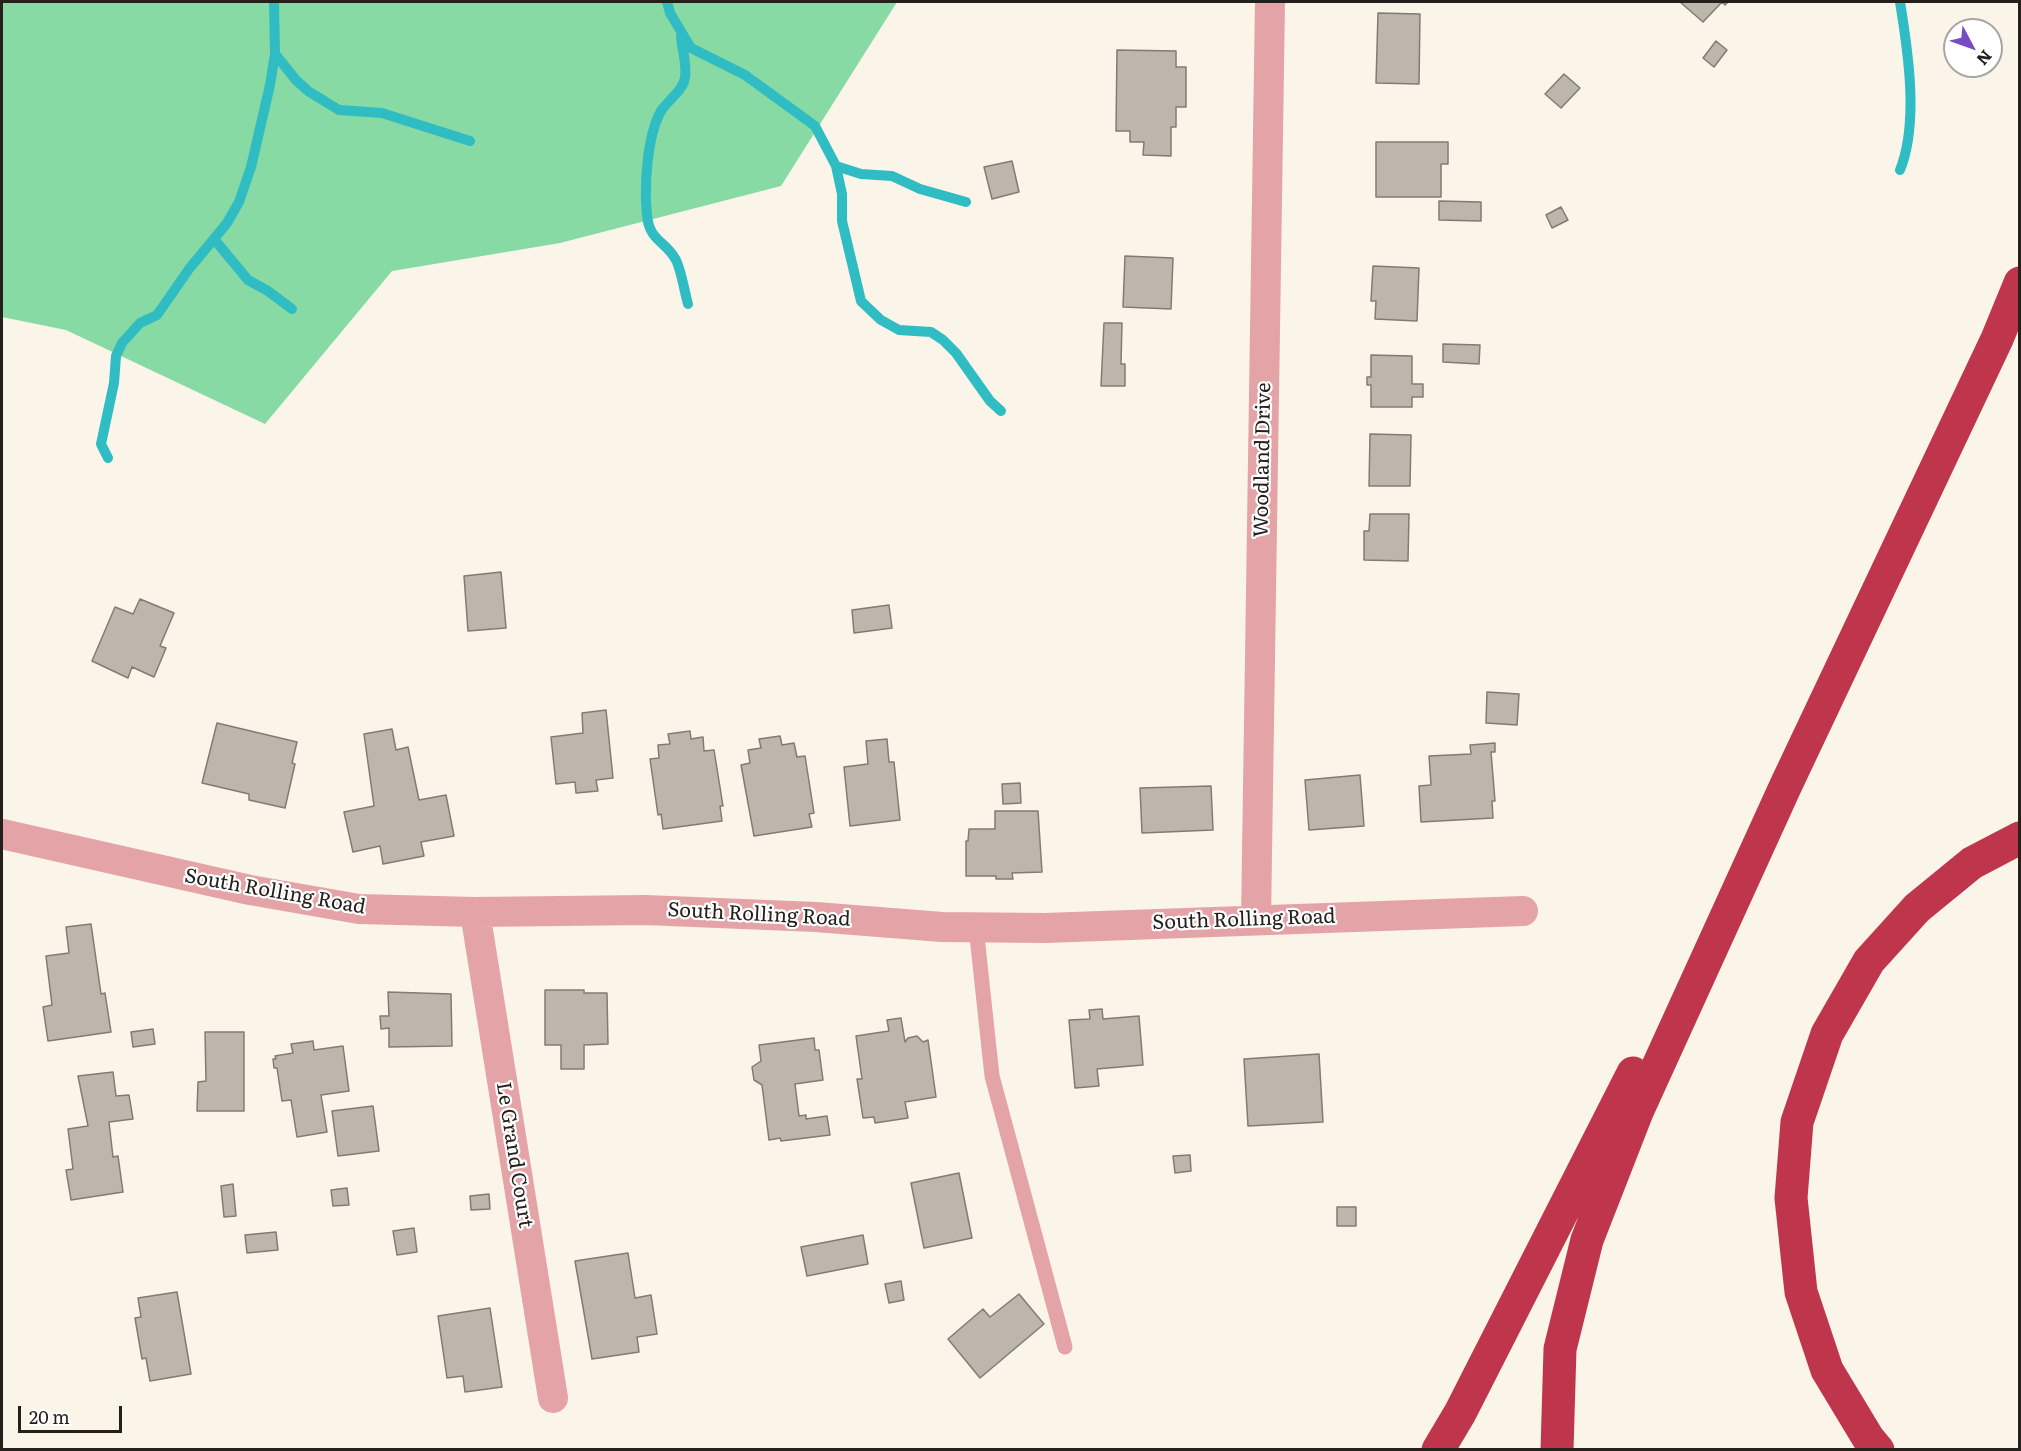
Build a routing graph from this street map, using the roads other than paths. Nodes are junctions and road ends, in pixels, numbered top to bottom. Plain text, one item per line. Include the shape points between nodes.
1 (1270, 2) edge
2 (2019, 283) edge
3 (1786, 785) junction
4 (2, 834) edge
5 (2019, 838) edge
6 (1523, 911) dead end
7 (475, 912) junction
8 (1256, 919) junction
9 (976, 927) junction
10 (1065, 1347) dead end
11 (553, 1398) dead end
12 (1438, 1449) edge
13 (1557, 1449) edge
14 (1878, 1449) edge

1 - 8 street, Woodland Drive
2 - 3 highway via 1997,339
3 - 12 highway
3 - 13 highway via 1637,1112 1587,1240 1560,1349
4 - 7 street, South Rolling Road via 250,890 359,909
5 - 14 highway via 1953,878 1917,908 1869,961 1827,1034 1797,1122 1791,1198 1801,1292 1827,1370
6 - 8 street, South Rolling Road
7 - 9 street, South Rolling Road via 645,910
7 - 11 street, Le Grand Court
8 - 9 street, South Rolling Road
9 - 10 lane via 992,1076

